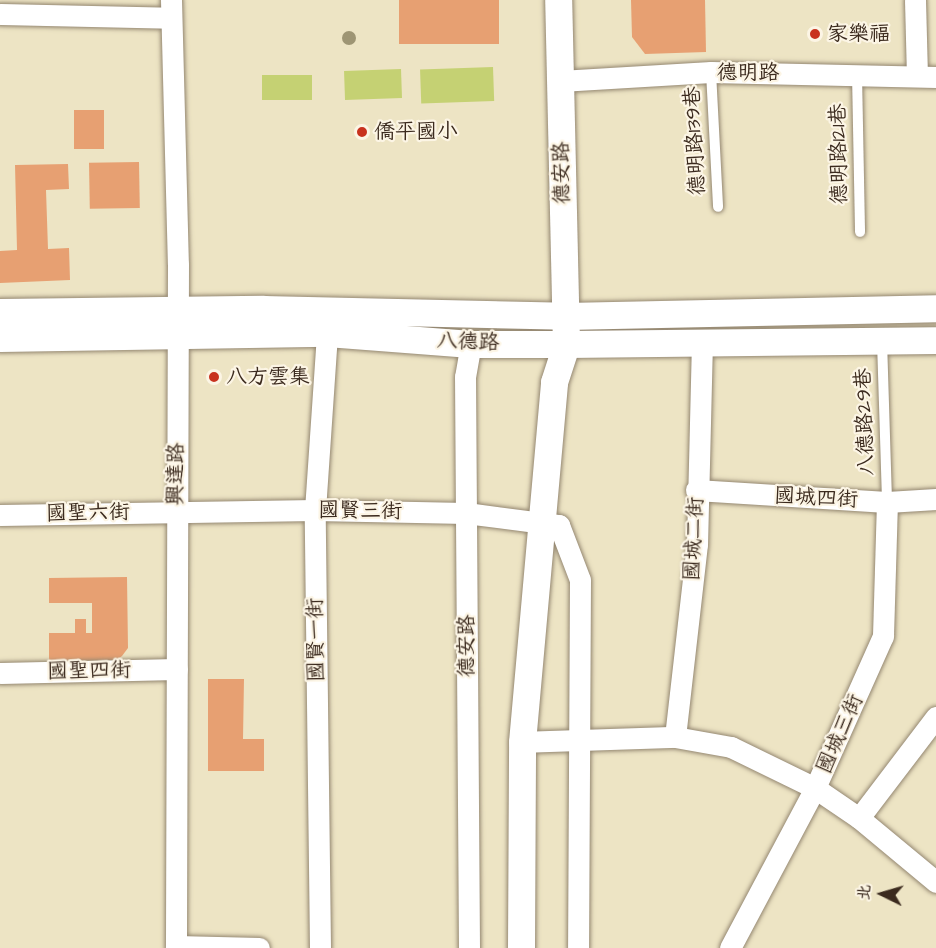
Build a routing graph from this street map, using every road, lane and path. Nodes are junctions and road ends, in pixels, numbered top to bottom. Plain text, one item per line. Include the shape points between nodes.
1 (558, 0) edge
2 (915, 0) edge
3 (171, 9) edge
4 (0, 14) edge
5 (711, 72) junction
6 (857, 74) junction
7 (926, 76) edge
8 (560, 81) junction
9 (718, 207) dead end
10 (861, 232) dead end
11 (936, 308) edge
12 (0, 312) edge
13 (565, 316) junction
14 (178, 323) junction
15 (327, 333) junction
16 (0, 338) edge
17 (936, 340) edge
18 (702, 341) junction
19 (882, 341) junction
20 (471, 344) junction
21 (566, 344) junction
22 (696, 490) junction
23 (936, 499) edge
24 (887, 502) junction
25 (315, 510) junction
26 (176, 512) junction
27 (466, 513) junction
28 (0, 514) edge
29 (543, 523) junction
30 (177, 669) junction
31 (0, 672) edge
32 (936, 717) edge
33 (675, 736) junction
34 (522, 742) junction
35 (580, 743) junction
36 (815, 788) junction
37 (859, 818) junction
38 (936, 882) edge
39 (176, 947) edge
40 (259, 948) edge
41 (320, 948) edge
42 (469, 948) edge
43 (520, 948) edge
44 (578, 948) edge
45 (730, 948) edge

1 - 8 street, 德安路
2 - 7 street
3 - 4 street
3 - 14 street, 興達路
5 - 6 street, 德明路
5 - 8 street, 德明路
5 - 9 lane, 德明路139巷
6 - 7 street, 德明路
6 - 10 lane, 德明路121巷
8 - 13 street, 德安路
11 - 13 street, 八德路
12 - 14 street, 八德路
13 - 14 street, 八德路
13 - 21 street, 德安路
14 - 15 street, 八德路
14 - 16 street, 八德路
14 - 26 street, 興達路
15 - 20 street, 八德路
15 - 25 street, 國賢一街
17 - 19 street, 八德路
18 - 19 street, 八德路
18 - 21 street, 八德路
18 - 22 street, 國城二街
19 - 24 lane, 八德路29巷
20 - 21 street, 八德路
20 - 27 street, 德安路 via 465,377
21 - 29 street, 德安路 via 554,382
22 - 24 street, 國城四街
22 - 33 street, 國城二街 via 697,544
23 - 24 street, 國城四街
24 - 36 street, 國城三街 via 883,636
25 - 26 street, 國賢三街
25 - 27 street, 國賢三街
25 - 41 street, 國賢一街
26 - 28 street, 國聖六街
26 - 30 street, 興達路
27 - 29 street, 國賢三街
27 - 42 street, 德安路
29 - 34 street, 德安路
29 - 35 street via 559,525 580,580
30 - 31 street, 國聖四街
30 - 39 street, 興達路
32 - 37 street
33 - 35 street
33 - 36 street via 731,747
34 - 35 street
34 - 43 street, 德安路
35 - 44 street
36 - 37 street
36 - 45 street, 國城三街
37 - 38 street
39 - 40 street

